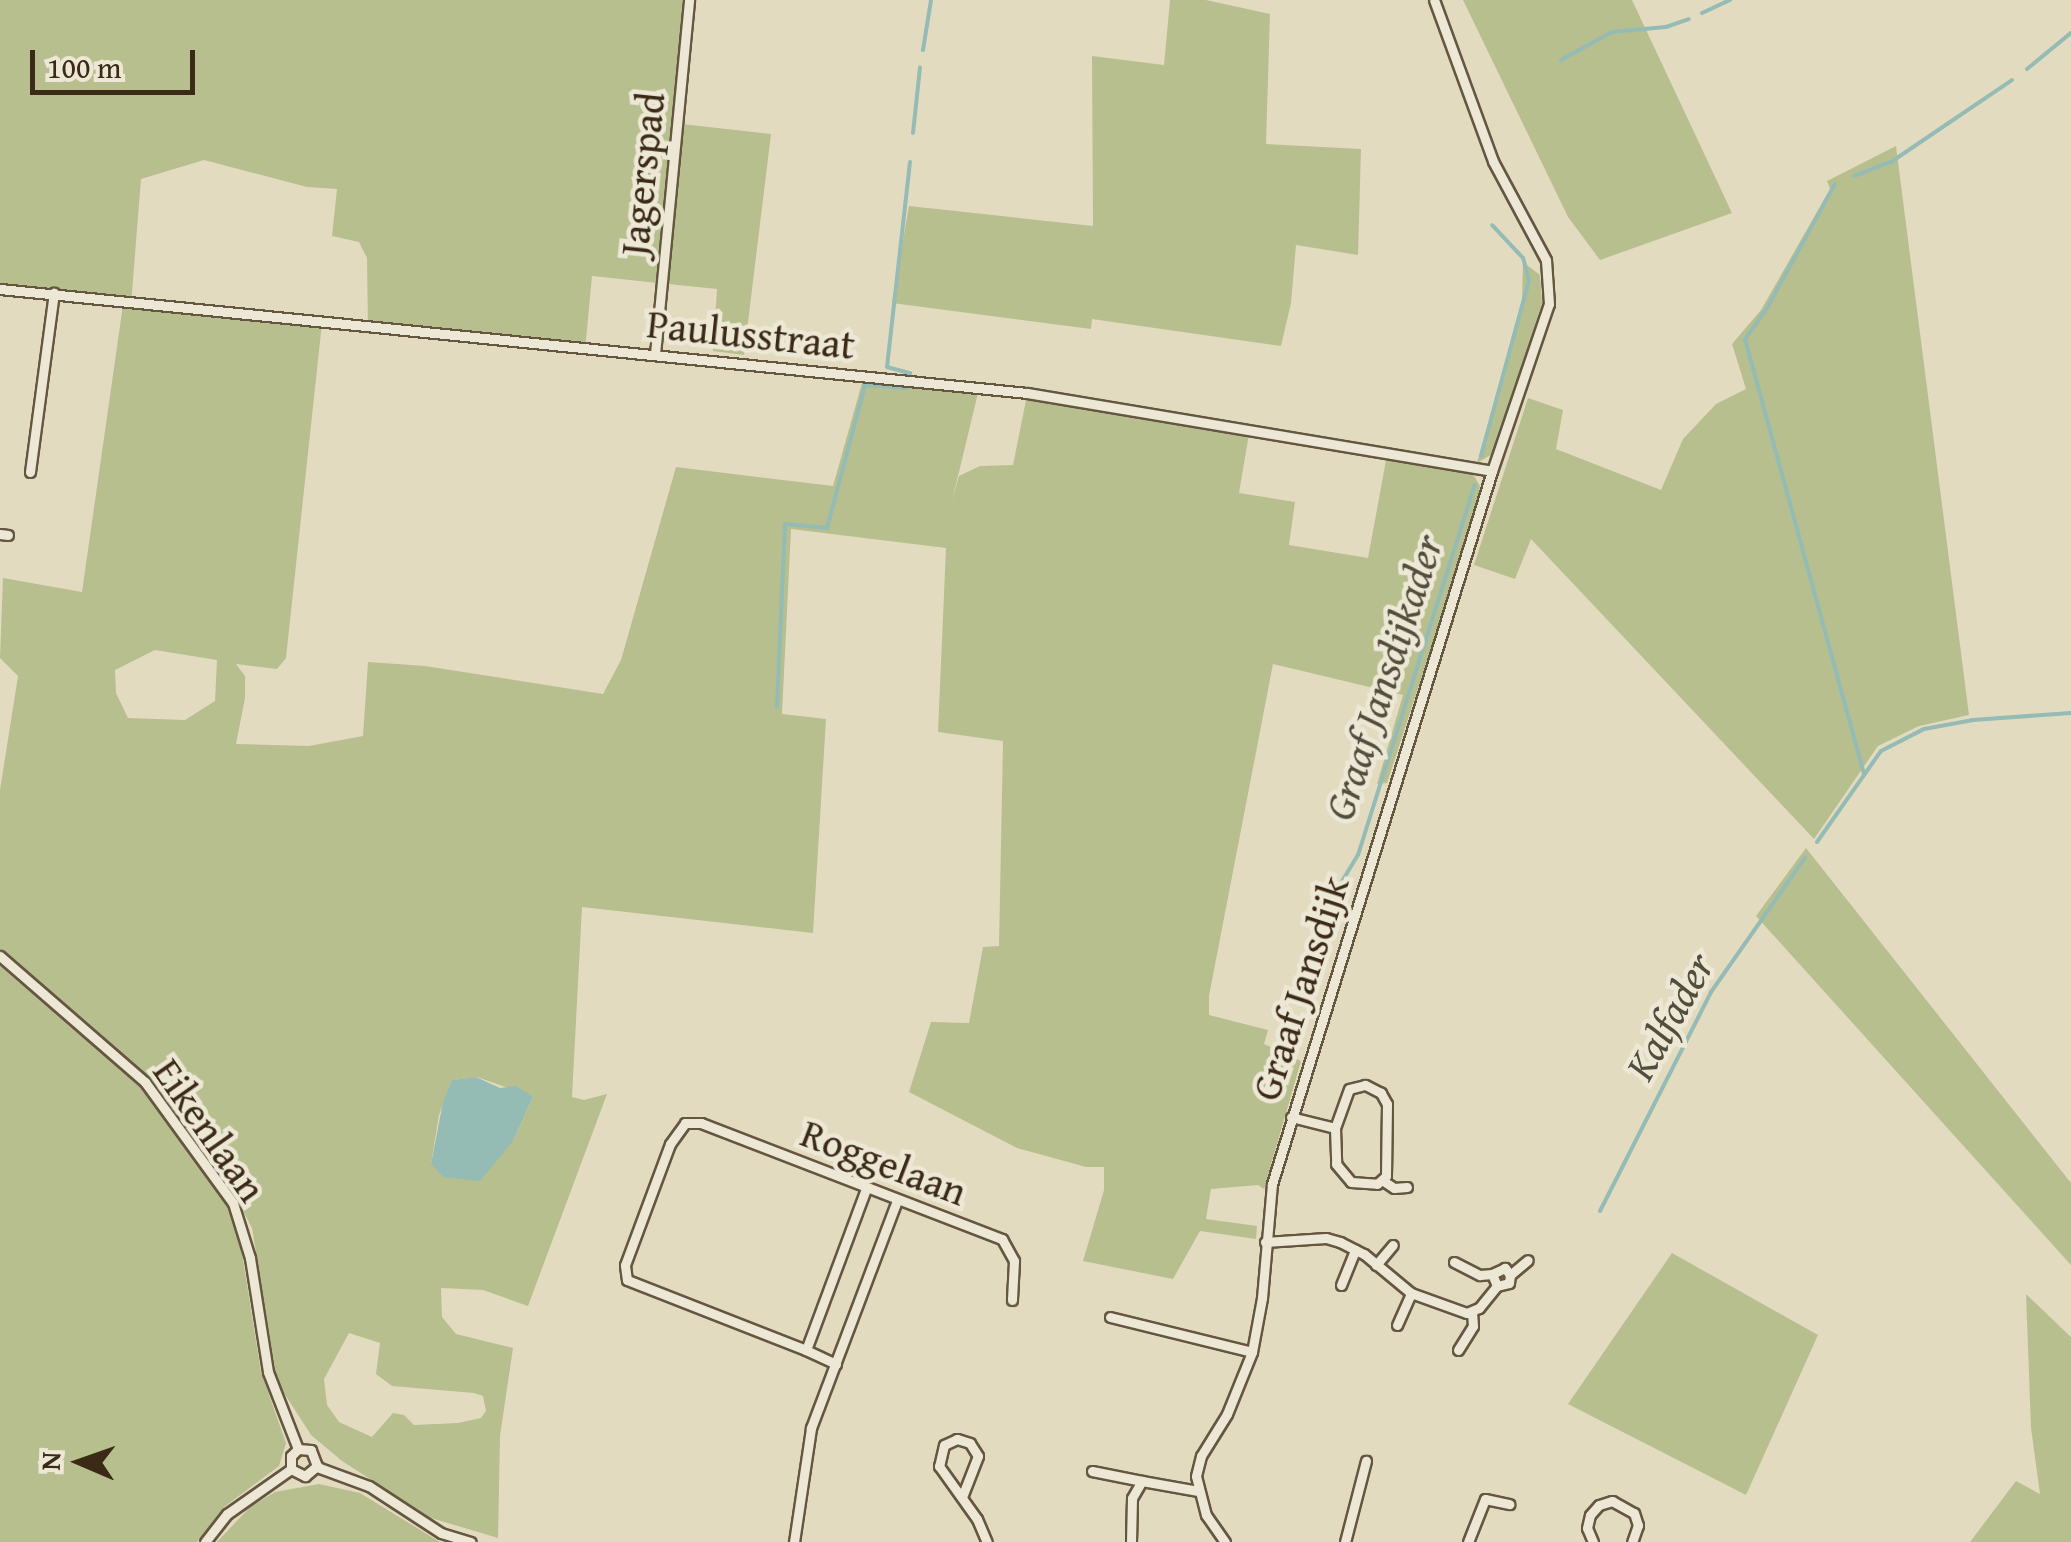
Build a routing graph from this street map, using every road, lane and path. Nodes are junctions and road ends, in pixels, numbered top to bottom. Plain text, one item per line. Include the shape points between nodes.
1 (689, 0) edge
2 (1434, 0) edge
3 (0, 289) edge
4 (54, 293) junction
5 (655, 354) junction
6 (1492, 471) junction
7 (30, 472) dead end
8 (0, 956) edge
9 (1291, 1117) junction
10 (1335, 1128) junction
11 (1382, 1180) junction
12 (1407, 1187) dead end
13 (866, 1189) junction
14 (896, 1200) junction
15 (1266, 1242) junction
16 (1393, 1246) dead end
17 (1355, 1250) junction
18 (1528, 1260) dead end
19 (1454, 1262) dead end
20 (1376, 1265) junction
21 (1492, 1274) junction
22 (1510, 1275) junction
23 (1342, 1285) dead end
24 (1496, 1286) junction
25 (1411, 1293) junction
26 (1012, 1300) dead end
27 (1472, 1312) junction
28 (1110, 1316) dead end
29 (1397, 1325) dead end
30 (806, 1350) junction
31 (1458, 1350) dead end
32 (1252, 1352) junction
33 (836, 1364) junction
34 (298, 1449) junction
35 (1366, 1461) dead end
36 (317, 1467) junction
37 (291, 1469) junction
38 (1092, 1471) dead end
39 (1142, 1481) junction
40 (1198, 1491) junction
41 (962, 1497) junction
42 (1509, 1504) dead end
43 (205, 1542) edge
44 (471, 1542) edge
45 (794, 1542) edge
46 (988, 1542) edge
47 (1132, 1542) edge
48 (1224, 1542) edge
49 (1345, 1542) edge
50 (1468, 1542) edge
51 (1593, 1542) edge
52 (1632, 1542) edge

1 - 5 street, Jagerspad
2 - 6 street, Graaf Jansdijk via 1493,161 1535,235 1549,282 1549,304
3 - 4 street, Paulusstraat
4 - 5 street, Paulusstraat
4 - 7 street
5 - 6 street, Paulusstraat via 1027,393
6 - 9 street, Graaf Jansdijk
8 - 34 street, Eikenlaan via 145,1082 234,1203 268,1372
9 - 10 street
9 - 15 street, Graaf Jansdijk via 1272,1184
10 - 11 street via 1342,1175 1363,1184
10 - 11 street via 1349,1090 1365,1085 1382,1093 1390,1154
11 - 12 street
13 - 14 street, Roggelaan
13 - 30 street
13 - 30 street, Roggelaan via 686,1123 676,1131 657,1178 625,1264 626,1280
14 - 26 street, Roggelaan via 1002,1240 1014,1261
14 - 33 street
15 - 17 street via 1326,1238
15 - 32 street, Graaf Jansdijk
16 - 20 street
17 - 20 street
17 - 23 street
18 - 22 street
19 - 21 street
20 - 25 street
21 - 22 street via 1503,1268
21 - 24 street
22 - 24 street via 1506,1286
24 - 27 street
25 - 27 street
25 - 29 street
27 - 31 street via 1473,1326
28 - 32 street
30 - 33 street
32 - 40 street, Graaf Jansdijk via 1201,1456
33 - 45 street via 811,1428
34 - 36 street via 315,1454
34 - 37 street
35 - 49 street
36 - 37 street via 305,1476
36 - 44 street via 368,1486 441,1533
37 - 43 street via 227,1514
38 - 39 street
39 - 40 street
39 - 47 street via 1132,1498
40 - 48 street
41 - 41 street via 939,1466 944,1444 957,1440 970,1443 978,1456
41 - 46 street
42 - 50 street via 1485,1500
51 - 52 street via 1590,1515 1612,1501 1634,1513 1638,1531

